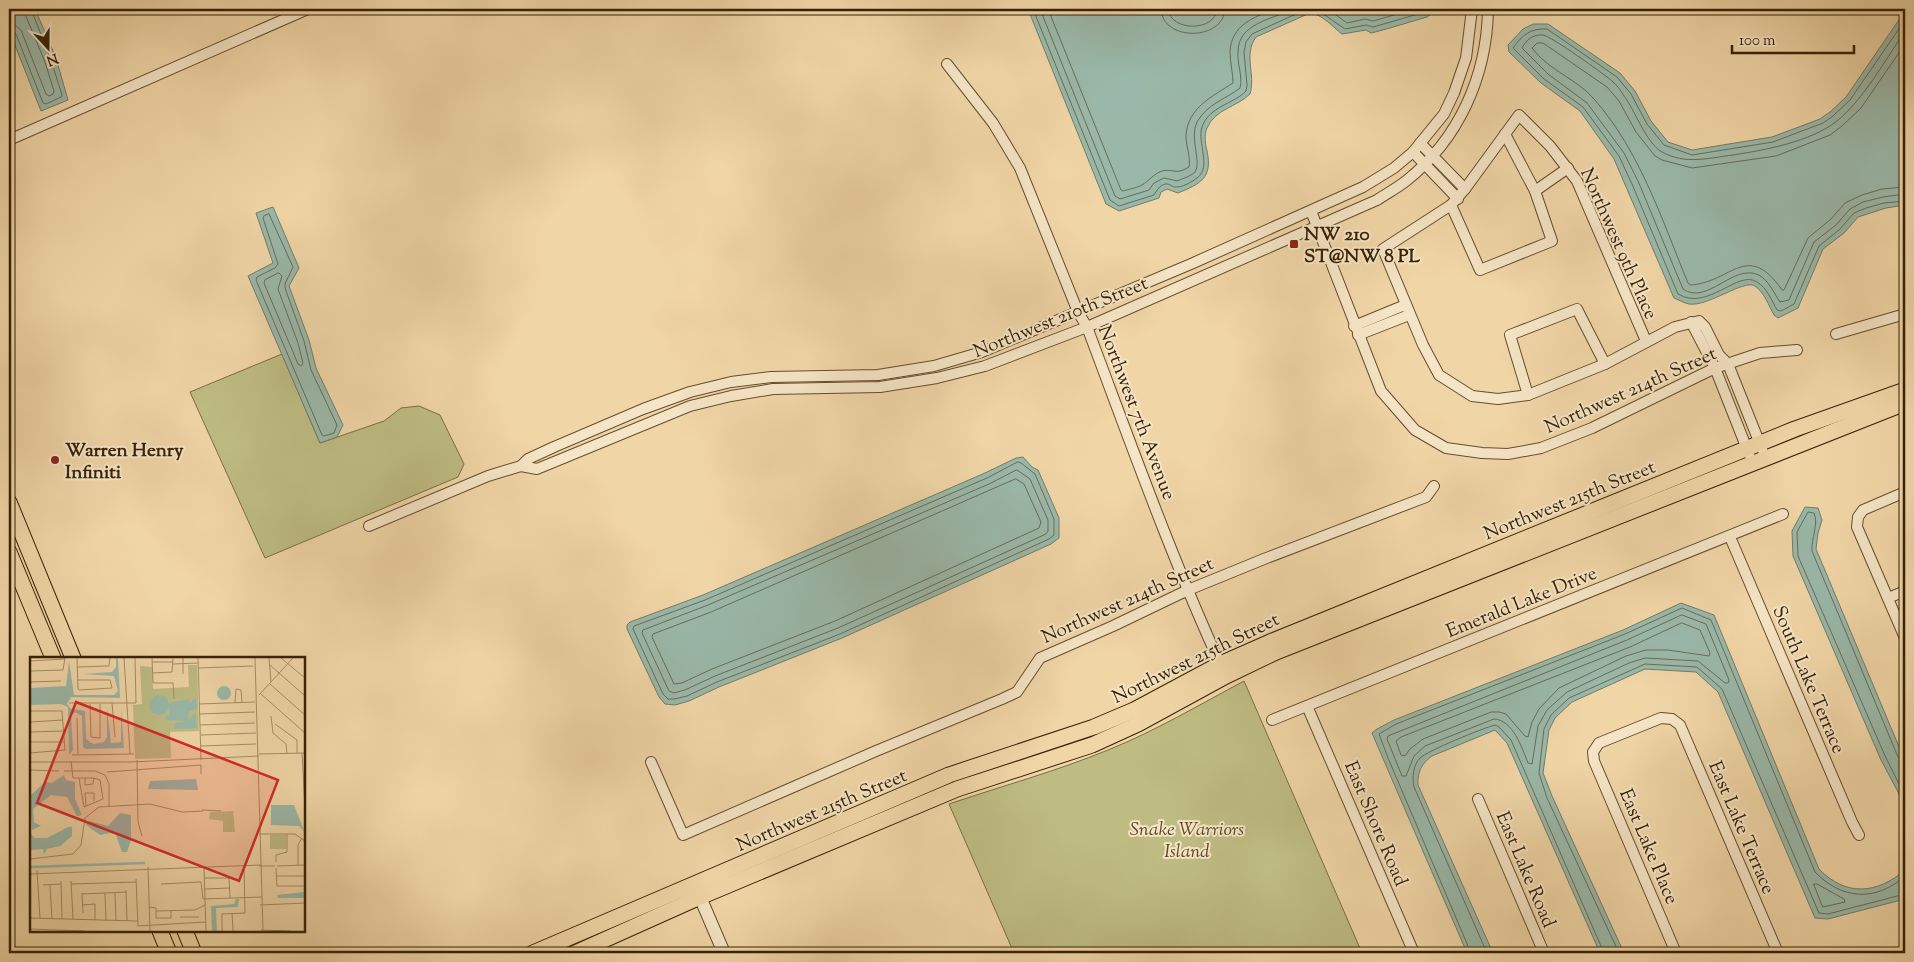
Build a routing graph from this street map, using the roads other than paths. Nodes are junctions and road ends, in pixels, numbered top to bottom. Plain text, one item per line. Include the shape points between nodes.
1 (308, 9) edge
2 (1472, 9) edge
3 (1488, 9) edge
4 (947, 64) dead end
5 (1505, 134) junction
6 (9, 140) edge
7 (1420, 143) junction
8 (1413, 152) junction
9 (1432, 155) junction
10 (1425, 164) junction
11 (1568, 168) junction
12 (1465, 189) junction
13 (1535, 191) junction
14 (1454, 202) junction
15 (1311, 211) junction
16 (1316, 226) junction
17 (1407, 310) junction
18 (1078, 312) junction
19 (1905, 314) edge
20 (1691, 322) junction
21 (1087, 327) junction
22 (1356, 330) junction
23 (1836, 334) dead end
24 (1646, 341) junction
25 (1797, 350) dead end
26 (1605, 364) junction
27 (1728, 364) junction
28 (1715, 368) junction
29 (1905, 390) edge
30 (1528, 394) junction
31 (1905, 403) edge
32 (1754, 446) junction
33 (1759, 461) junction
34 (521, 466) junction
35 (1434, 486) dead end
36 (1905, 492) edge
37 (9, 502) edge
38 (1783, 514) dead end
39 (369, 526) dead end
40 (1730, 537) junction
41 (9, 552) edge
42 (1188, 590) junction
43 (1905, 591) edge
44 (1888, 598) junction
45 (1905, 638) edge
46 (53, 657) edge
47 (73, 657) edge
48 (1223, 670) junction
49 (1307, 706) junction
50 (1272, 720) dead end
51 (1593, 752) joint
52 (651, 762) dead end
53 (1478, 799) dead end
54 (1859, 835) dead end
55 (698, 891) junction
56 (160, 932) edge
57 (185, 932) edge
58 (1905, 952) edge
59 (168, 953) edge
60 (194, 953) edge
61 (533, 953) edge
62 (576, 953) edge
63 (724, 953) edge
64 (1414, 953) edge
65 (1544, 953) edge
66 (1676, 953) edge
67 (1778, 953) edge
68 (1899, 953) edge

1 - 6 street
2 - 7 street, Northwest 210th Street via 1460,78 1444,114
3 - 9 street, Northwest 210th Street via 1486,36 1474,90 1456,126
4 - 18 street, Northwest 7th Avenue via 993,123 1020,168
5 - 11 street, Northwest 9th Place via 1519,114
5 - 12 street
5 - 13 street
7 - 8 street, Northwest 210th Street
7 - 9 street
8 - 10 street
8 - 15 street, Northwest 210th Street via 1363,187
9 - 10 street, Northwest 210th Street
9 - 12 street
10 - 14 street
10 - 16 street, Northwest 210th Street via 1377,200
11 - 13 street
11 - 24 street, Northwest 9th Place via 1577,181
12 - 14 street
13 - 14 street via 1552,241 1480,270
14 - 17 street via 1382,249
15 - 16 street
15 - 18 street, Northwest 210th Street
16 - 21 street, Northwest 210th Street
16 - 22 street
17 - 22 street
17 - 30 street via 1439,375 1472,396 1498,399
18 - 21 street, Northwest 7th Avenue
18 - 34 street, Northwest 210th Street via 982,352 934,366 878,375 771,377 690,392 554,447 528,459
19 - 23 street
20 - 24 street
20 - 27 street via 1702,323
20 - 28 street
21 - 34 street, Northwest 210th Street via 985,366 937,378 880,387 773,389 690,406 537,469
21 - 42 street, Northwest 7th Avenue
22 - 28 street, Northwest 214th Street via 1381,391 1415,430 1446,448 1482,453 1508,454 1541,448 1592,428
24 - 26 street
25 - 27 street, Northwest 214th Street via 1760,353
26 - 30 street
26 - 30 street via 1577,309 1510,335
27 - 28 street, Northwest 214th Street
27 - 32 street
28 - 32 street
29 - 32 main road, Northwest 215th Street
31 - 33 main road, Northwest 215th Street
32 - 33 street
32 - 48 main road, Northwest 215th Street via 1270,642
33 - 48 main road, Northwest 215th Street via 1285,649
34 - 39 street, Northwest 210th Street via 488,476
35 - 42 street, Northwest 214th Street via 1426,497
36 - 44 street via 1863,510 1858,517 1857,527
37 - 47 main road
38 - 40 street, Emerald Lake Drive
40 - 49 street, Emerald Lake Drive
40 - 54 street, South Lake Terrace
41 - 46 main road
42 - 48 street, Northwest 7th Avenue
42 - 52 street, Northwest 214th Street via 1040,658 1017,692 683,835
43 - 44 street
44 - 45 street
48 - 55 main road, Northwest 215th Street via 1138,724 1092,745 957,789
49 - 50 street, Emerald Lake Drive
49 - 64 street, East Shore Road
51 - 66 street, East Lake Place via 1594,761
51 - 67 street, East Lake Terrace via 1599,742 1660,718 1672,718 1680,726
53 - 65 street, East Lake Road
55 - 61 main road, Northwest 215th Street
55 - 62 main road, Northwest 215th Street
55 - 63 street
56 - 59 main road
57 - 60 main road
58 - 68 street

